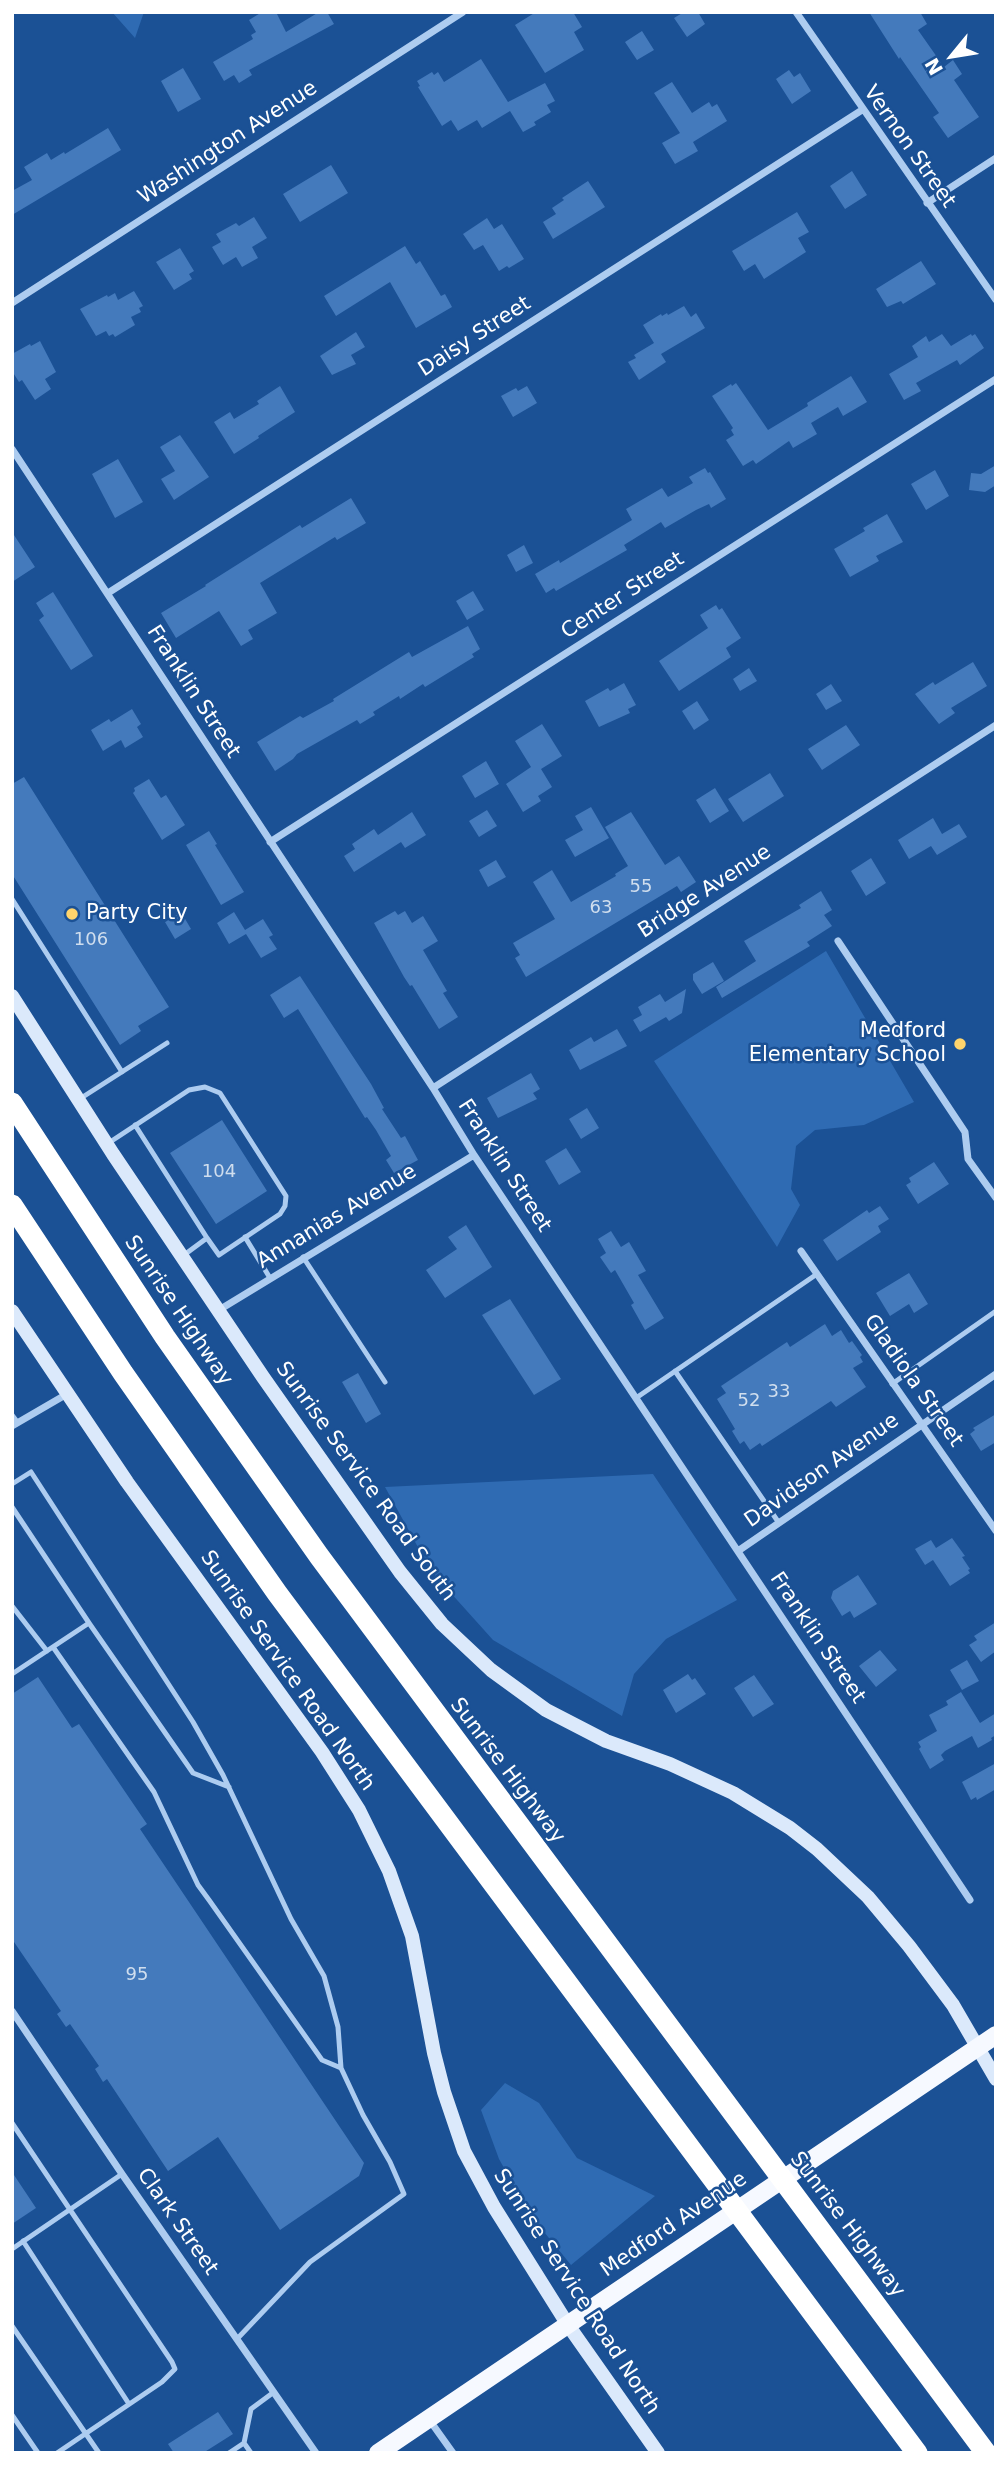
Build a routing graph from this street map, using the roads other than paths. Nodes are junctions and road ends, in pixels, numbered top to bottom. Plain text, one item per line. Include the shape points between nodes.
1 (463, 12) edge
2 (796, 12) edge
3 (862, 110) junction
4 (996, 158) edge
5 (926, 203) junction
6 (996, 300) edge
7 (12, 303) edge
8 (996, 379) edge
9 (12, 449) edge
10 (108, 593) junction
11 (996, 725) edge
12 (270, 842) junction
13 (12, 899) edge
14 (838, 941) dead end
15 (12, 996) edge
16 (167, 1043) dead end
17 (122, 1072) junction
18 (433, 1088) junction
19 (78, 1100) junction
20 (12, 1103) edge
21 (135, 1125) junction
22 (107, 1144) junction
23 (474, 1155) junction
24 (996, 1198) edge
25 (12, 1205) edge
26 (245, 1237) junction
27 (207, 1238) junction
28 (801, 1251) dead end
29 (182, 1256) junction
30 (303, 1257) junction
31 (817, 1274) junction
32 (270, 1278) junction
33 (218, 1310) junction
34 (12, 1311) edge
35 (996, 1311) edge
36 (675, 1371) junction
37 (996, 1374) edge
38 (385, 1382) dead end
39 (892, 1384) junction
40 (67, 1394) junction
41 (636, 1398) junction
42 (12, 1415) edge
43 (15, 1424) edge
44 (921, 1424) junction
45 (12, 1484) edge
46 (12, 1507) edge
47 (779, 1523) junction
48 (996, 1531) edge
49 (738, 1551) junction
50 (12, 1606) edge
51 (89, 1623) junction
52 (54, 1647) junction
53 (47, 1651) junction
54 (12, 1674) edge
55 (229, 1787) junction
56 (970, 1900) dead end
57 (12, 2011) edge
58 (996, 2035) edge
59 (978, 2047) junction
60 (341, 2068) junction
61 (996, 2079) edge
62 (12, 2123) edge
63 (122, 2174) junction
64 (70, 2210) junction
65 (23, 2241) junction
66 (12, 2249) edge
67 (568, 2325) junction
68 (12, 2326) edge
69 (237, 2339) junction
70 (274, 2392) junction
71 (129, 2404) junction
72 (12, 2415) edge
73 (428, 2418) junction
74 (85, 2433) junction
75 (244, 2443) junction
76 (38, 2453) edge
77 (57, 2453) edge
78 (99, 2453) edge
79 (229, 2453) edge
80 (251, 2453) edge
81 (316, 2453) edge
82 (378, 2453) edge
83 (453, 2453) edge
84 (658, 2453) edge
85 (916, 2453) edge
86 (986, 2453) edge

1 - 7 street, Washington Avenue
2 - 3 street, Vernon Street
3 - 5 street, Vernon Street
3 - 10 street, Daisy Street
4 - 5 street
5 - 6 street, Vernon Street
8 - 12 street, Center Street
9 - 10 street, Franklin Street
10 - 12 street, Franklin Street
11 - 18 street, Bridge Avenue
12 - 18 street, Franklin Street
13 - 17 lane
14 - 24 street via 965,1132 968,1159
15 - 19 main road, Sunrise Service Road South
16 - 17 lane
17 - 19 lane
18 - 23 street, Franklin Street
19 - 22 main road, Sunrise Service Road South
20 - 86 highway, Sunrise Highway via 165,1337 318,1556
21 - 22 lane
21 - 26 lane via 189,1090 205,1087 220,1093 286,1196 280,1214
21 - 27 lane
22 - 29 main road, Sunrise Service Road South
23 - 30 street, Annanias Avenue
23 - 41 street, Franklin Street
25 - 85 highway via 285,1603
26 - 27 lane via 219,1255
26 - 32 lane
27 - 29 lane
28 - 31 street, Gladiola Street
29 - 33 main road, Sunrise Service Road South
30 - 32 street, Annanias Avenue
30 - 38 lane
31 - 36 lane
31 - 39 street, Gladiola Street
32 - 33 street, Annanias Avenue
33 - 59 main road, Sunrise Service Road South via 400,1572 467,1649 557,1716 606,1741 700,1777 790,1828 890,1922 953,2005
34 - 40 main road, Sunrise Service Road North
35 - 39 lane
36 - 41 lane
36 - 47 lane
37 - 44 street, Davidson Avenue
39 - 44 street, Gladiola Street
40 - 43 street
40 - 67 main road, Sunrise Service Road North via 359,1810 389,1871 412,1936 434,2053 464,2151
41 - 49 street, Franklin Street
42 - 43 lane
44 - 47 street, Davidson Avenue
44 - 48 street, Gladiola Street
45 - 55 lane via 31,1472 193,1722
46 - 51 lane
47 - 49 street, Davidson Avenue
49 - 56 street, Franklin Street
50 - 53 lane
51 - 52 lane
51 - 55 lane via 193,1773
52 - 53 lane
52 - 60 lane via 154,1793 198,1885 322,2060
53 - 54 lane
55 - 60 lane via 291,1919 324,1976 338,2028
57 - 63 street, Clark Street
58 - 59 main road, Medford Avenue
59 - 61 main road, Sunrise Service Road South
59 - 67 main road, Medford Avenue
60 - 69 lane via 404,2194 310,2262
62 - 64 lane
63 - 64 lane
63 - 69 street, Clark Street
64 - 65 lane
64 - 71 lane via 175,2369
65 - 66 lane
65 - 71 lane
67 - 73 main road, Medford Avenue
67 - 84 main road, Sunrise Service Road North
68 - 74 lane
69 - 70 street, Clark Street
70 - 75 lane via 251,2409
70 - 81 street, Clark Street
71 - 74 lane
72 - 76 lane
73 - 82 main road, Medford Avenue
73 - 83 street
74 - 77 lane
74 - 78 lane
75 - 79 lane
75 - 80 lane

